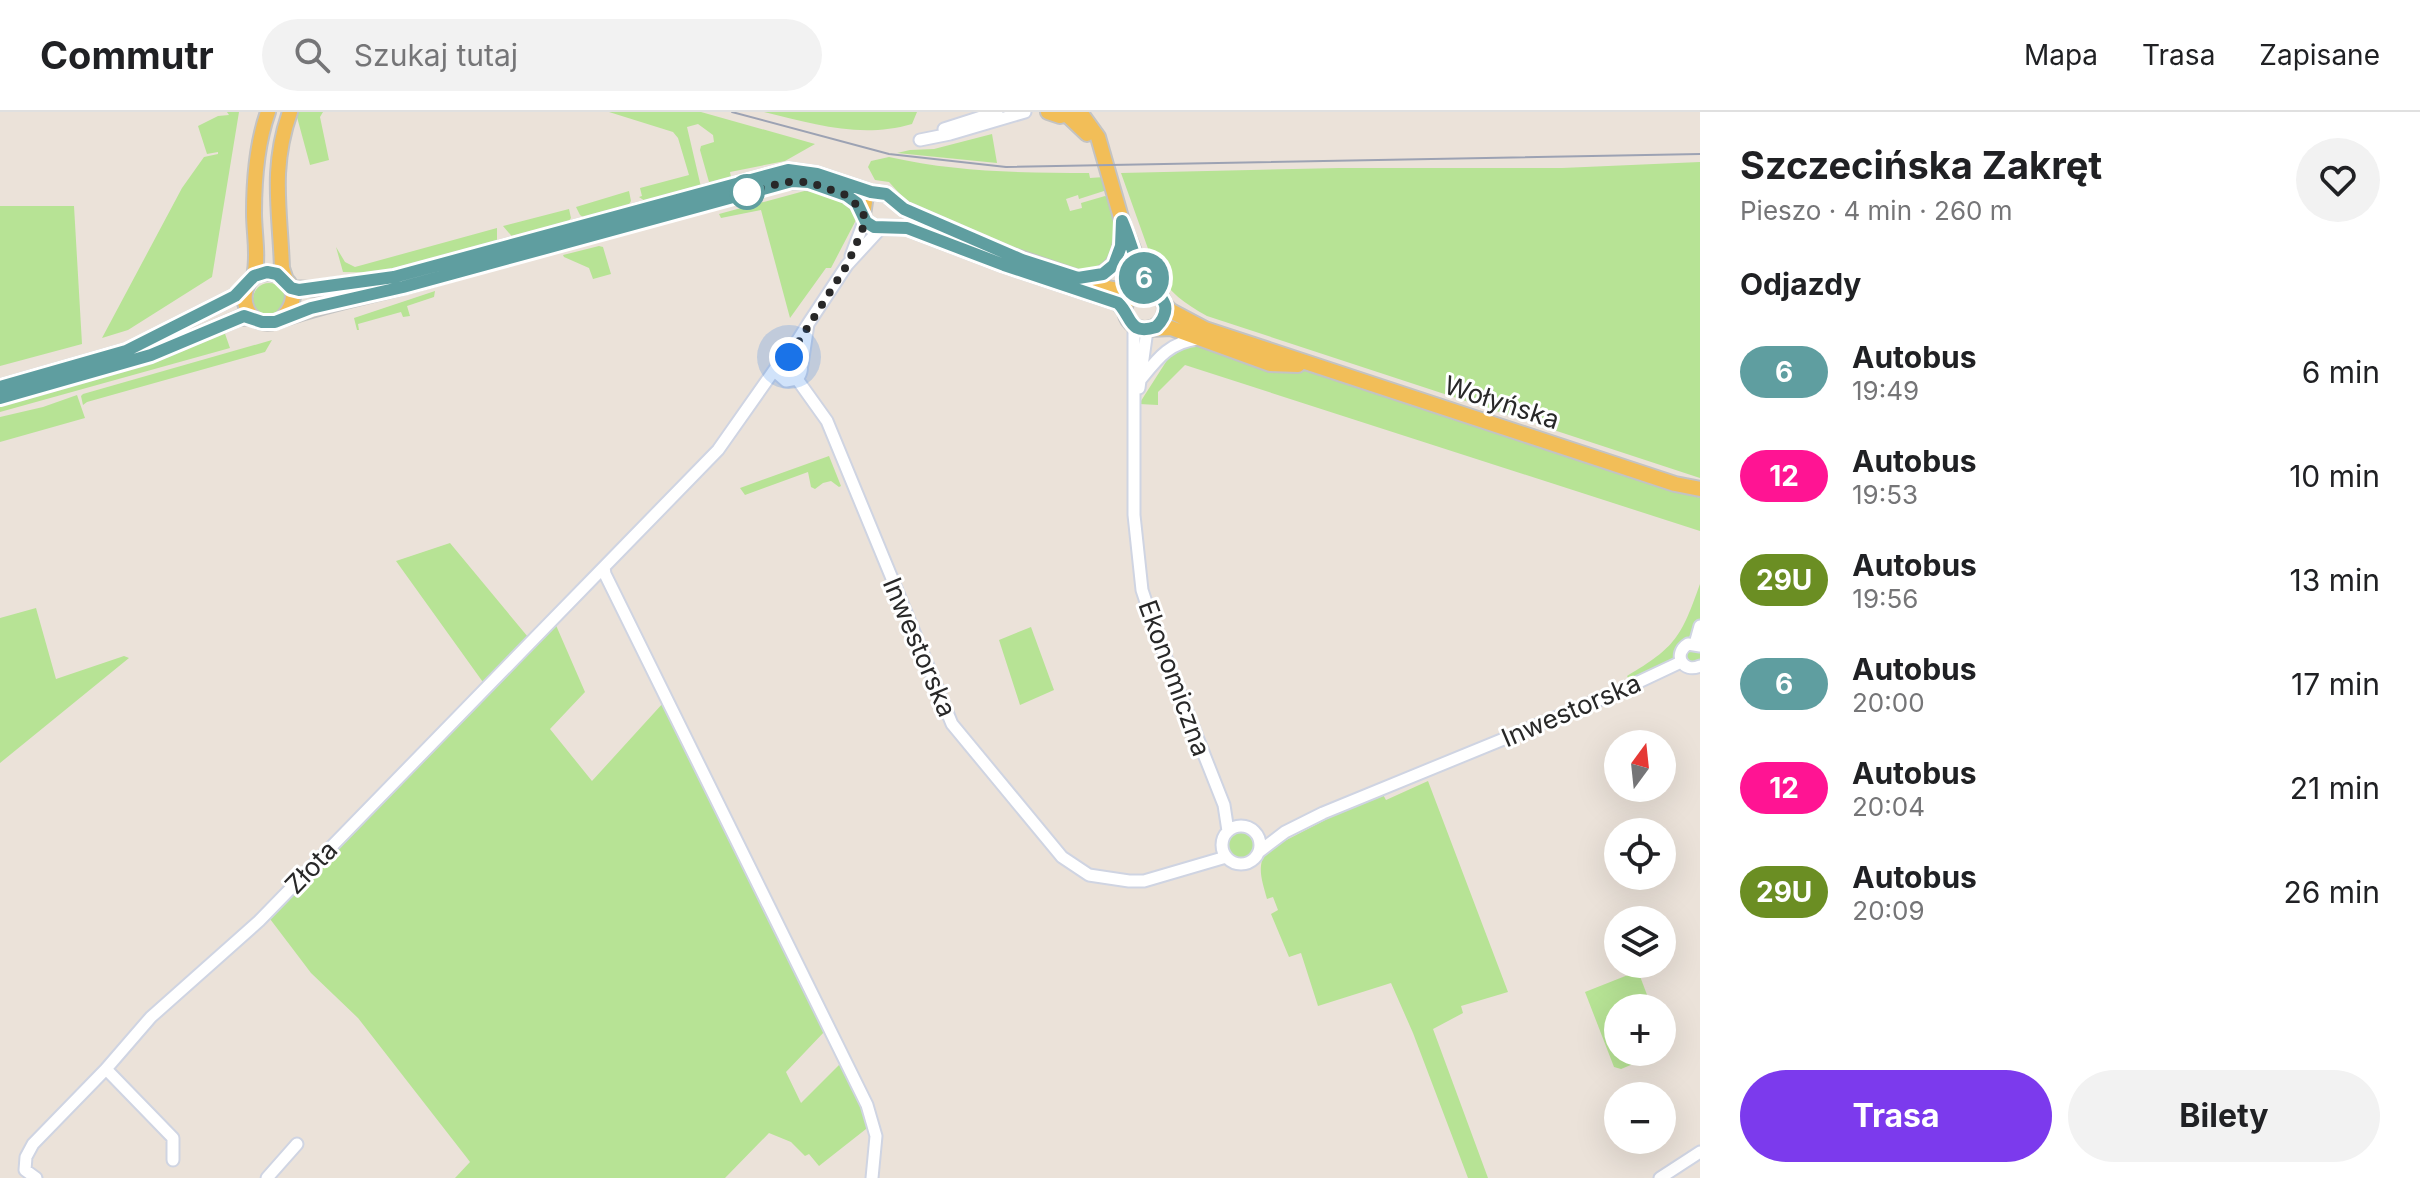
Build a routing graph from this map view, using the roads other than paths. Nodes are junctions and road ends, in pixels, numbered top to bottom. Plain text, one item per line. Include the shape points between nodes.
1 (268, 112) edge
2 (290, 112) edge
3 (997, 112) edge
4 (1025, 112) edge
5 (1048, 112) edge
6 (1073, 113) edge
7 (877, 193) junction
8 (895, 202) junction
9 (864, 215) junction
10 (1123, 226) junction
11 (884, 228) junction
12 (847, 265) junction
13 (254, 276) junction
14 (1078, 278) junction
15 (288, 284) junction
16 (244, 289) junction
17 (1141, 291) junction
18 (1165, 305) junction
19 (1125, 311) junction
20 (284, 316) junction
21 (252, 317) junction
22 (808, 324) junction
23 (1143, 328) junction
24 (1198, 339) junction
25 (787, 357) junction
26 (802, 365) junction
27 (777, 366) junction
28 (1315, 366) junction
29 (1141, 380) junction
30 (793, 381) junction
31 (0, 387) edge
32 (758, 395) junction
33 (0, 398) edge
34 (1135, 404) junction
35 (1675, 484) junction
36 (1700, 489) edge
37 (1700, 499) edge
38 (604, 567) junction
39 (1700, 626) edge
40 (1698, 645) edge
41 (1681, 662) junction
42 (1700, 666) edge
43 (1224, 805) junction
44 (1241, 826) junction
45 (1228, 831) junction
46 (1285, 832) junction
47 (1259, 836) junction
48 (1222, 843) junction
49 (1260, 851) junction
50 (1226, 857) junction
51 (1188, 866) junction
52 (106, 1069) junction
53 (297, 1144) dead end
54 (1700, 1152) edge
55 (173, 1160) dead end
56 (21, 1174) edge
57 (36, 1178) edge
58 (267, 1178) edge
59 (872, 1178) edge
60 (1660, 1178) edge

1 - 13 main road via 256,177
2 - 15 main road via 276,174 282,268
3 - 4 street via 917,141
5 - 6 main road
6 - 10 main road via 1101,151
7 - 8 main road
7 - 9 main road via 867,199
7 - 15 main road via 808,171 774,173 394,277 311,289
8 - 11 main road via 896,218
8 - 14 main road via 1008,254
9 - 11 main road via 871,226
9 - 12 street
9 - 20 main road via 846,195 809,182 785,182
10 - 14 main road via 1114,265 1103,274
10 - 17 main road via 1143,275
11 - 12 street
11 - 19 main road via 919,232 1118,303
12 - 22 street
13 - 15 main road via 272,273
13 - 16 main road
14 - 17 main road
15 - 20 main road via 293,303
16 - 21 main road
16 - 31 main road via 126,351
17 - 18 main road via 1159,295
17 - 19 main road via 1127,302
18 - 23 main road via 1161,322
18 - 28 main road, Wołyńska via 1205,329
19 - 23 main road
20 - 21 main road via 269,323
21 - 33 main road via 151,355
22 - 25 street
22 - 26 street
23 - 24 main road, Wołyńska via 1171,328
23 - 29 street, Ekonomiczna
23 - 34 street, Ekonomiczna
24 - 28 main road, Wołyńska via 1270,364
24 - 29 street via 1174,345
25 - 26 street
25 - 27 street
26 - 30 street
27 - 30 street via 780,377
27 - 32 street, Złota
28 - 35 main road, Wołyńska
29 - 34 street, Ekonomiczna
30 - 32 street
30 - 51 street, Inwestorska via 827,421 941,703 963,739 1075,868 1089,875 1144,881
32 - 38 street, Złota via 718,450
34 - 43 street, Ekonomiczna via 1134,515 1142,590
35 - 36 main road, Wołyńska
35 - 37 main road, Wołyńska
38 - 52 street, Złota via 259,921 151,1017
38 - 59 street via 608,585 872,1116
39 - 40 street
40 - 41 street via 1682,648
41 - 42 street via 1690,668
41 - 46 street, Inwestorska
43 - 44 street, Ekonomiczna
43 - 45 street, Ekonomiczna
44 - 45 street
44 - 47 street
45 - 48 street
46 - 47 street, Inwestorska
46 - 49 street, Inwestorska
47 - 49 street
48 - 50 street
48 - 51 street, Inwestorska
49 - 50 street via 1247,864
50 - 51 street, Inwestorska
52 - 55 street via 173,1138
52 - 56 street, Złota via 33,1144
53 - 58 street
54 - 60 street
56 - 57 street

